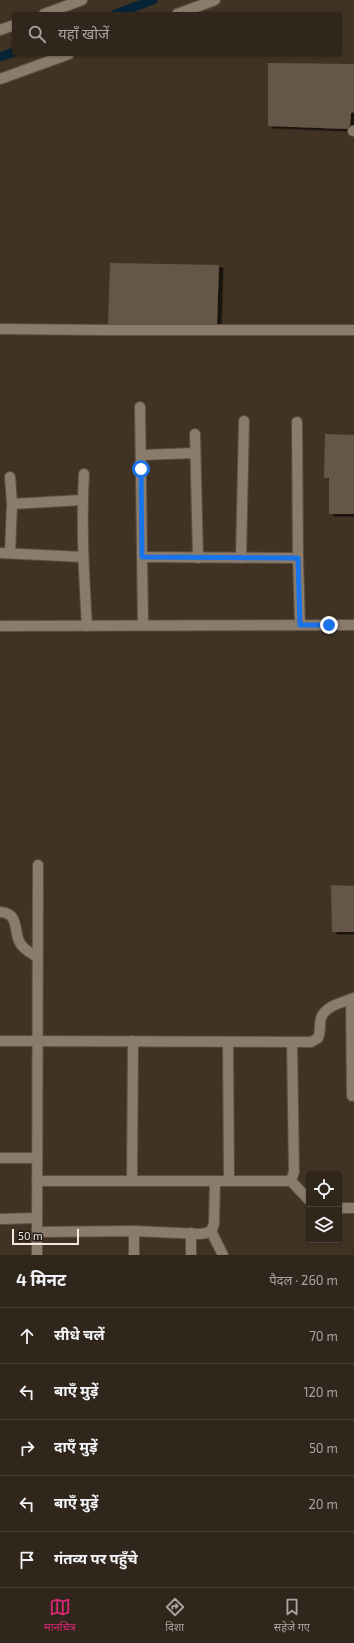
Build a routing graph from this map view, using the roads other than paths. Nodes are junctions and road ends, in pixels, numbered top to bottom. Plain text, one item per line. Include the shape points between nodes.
1 (82, 0) edge
2 (216, 0) edge
3 (49, 12) edge
4 (183, 12) edge
5 (12, 26) edge
6 (0, 30) edge
7 (63, 56) edge
8 (0, 79) edge
9 (0, 328) edge
10 (354, 330) edge
11 (140, 407) dead end
12 (244, 421) dead end
13 (297, 422) dead end
14 (195, 434) dead end
15 (195, 453) junction
16 (140, 455) junction
17 (84, 474) dead end
18 (10, 477) dead end
19 (82, 500) junction
20 (12, 504) junction
21 (5, 553) edge
22 (83, 557) junction
23 (142, 557) junction
24 (198, 558) junction
25 (242, 558) junction
26 (298, 558) junction
27 (143, 625) junction
28 (300, 625) junction
29 (354, 625) edge
30 (0, 626) edge
31 (87, 626) junction
32 (38, 865) dead end
33 (0, 912) edge
34 (37, 957) junction
35 (353, 998) edge
36 (0, 1041) edge
37 (37, 1041) junction
38 (133, 1041) junction
39 (228, 1042) junction
40 (292, 1043) junction
41 (353, 1044) edge
42 (352, 1096) dead end
43 (0, 1158) edge
44 (37, 1158) junction
45 (290, 1180) junction
46 (37, 1181) junction
47 (132, 1181) junction
48 (229, 1181) junction
49 (215, 1182) junction
50 (306, 1197) edge
51 (342, 1208) edge
52 (354, 1208) edge
53 (37, 1218) junction
54 (0, 1219) edge
55 (134, 1231) junction
56 (211, 1231) junction
57 (37, 1232) junction
58 (191, 1233) junction
59 (37, 1255) edge
60 (134, 1255) edge
61 (191, 1255) edge
62 (223, 1255) edge

1 - 3 street
2 - 4 street
5 - 6 street
7 - 8 street
9 - 10 street
11 - 16 street
12 - 25 street
13 - 26 street
14 - 15 street
15 - 16 street
15 - 24 street
16 - 23 street
17 - 19 street
18 - 20 street
19 - 20 street
19 - 22 street
20 - 21 street
21 - 22 street
22 - 31 street
23 - 24 street
23 - 27 street
24 - 25 street
25 - 26 street
26 - 28 street
27 - 28 street
27 - 31 street
28 - 29 street
30 - 31 street
32 - 34 street
33 - 34 street via 9,914 13,919 20,944
34 - 37 street
35 - 40 street via 326,1011 321,1019 320,1035 316,1040
35 - 41 street
36 - 37 street
37 - 38 street
37 - 44 street
38 - 39 street
38 - 47 street
39 - 40 street
39 - 48 street
40 - 45 street via 294,1172
41 - 42 street
43 - 44 street
44 - 46 street
45 - 48 street
45 - 50 street
46 - 47 street
46 - 53 street
47 - 49 street
48 - 49 street
49 - 56 street via 214,1223
51 - 52 street
53 - 54 street
53 - 57 street
55 - 57 street
55 - 58 street
55 - 60 street
56 - 58 street
56 - 62 street
57 - 59 street
58 - 61 street

